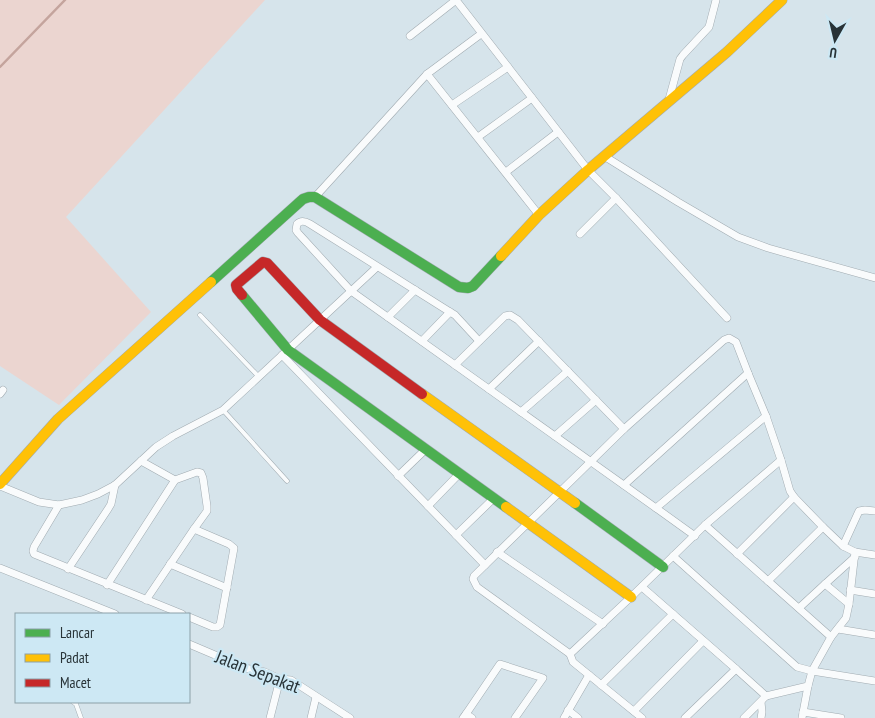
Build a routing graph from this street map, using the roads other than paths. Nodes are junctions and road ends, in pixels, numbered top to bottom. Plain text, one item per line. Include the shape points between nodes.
1 (456, 0) edge
2 (716, 0) edge
3 (782, 0) edge
4 (481, 34) junction
5 (410, 36) dead end
6 (508, 67) junction
7 (427, 74) junction
8 (532, 98) junction
9 (668, 103) junction
10 (452, 105) junction
11 (558, 132) junction
12 (478, 137) junction
13 (604, 156) junction
14 (588, 170) junction
15 (506, 172) junction
16 (315, 197) junction
17 (616, 198) junction
18 (539, 215) junction
19 (580, 234) dead end
20 (377, 267) junction
21 (875, 278) edge
22 (415, 290) junction
23 (351, 291) junction
24 (450, 312) junction
25 (200, 315) dead end
26 (388, 317) junction
27 (727, 318) dead end
28 (320, 320) junction
29 (422, 341) junction
30 (479, 341) junction
31 (539, 341) junction
32 (285, 353) junction
33 (455, 365) junction
34 (568, 371) junction
35 (748, 374) junction
36 (259, 377) junction
37 (489, 389) junction
38 (596, 400) junction
39 (223, 410) junction
40 (521, 412) junction
41 (766, 416) junction
42 (624, 428) junction
43 (555, 436) junction
44 (426, 449) junction
45 (781, 460) junction
46 (141, 461) junction
47 (590, 461) junction
48 (460, 473) junction
49 (398, 476) junction
50 (175, 480) junction
51 (287, 481) dead end
52 (0, 485) edge
53 (115, 485) junction
54 (624, 485) junction
55 (559, 491) junction
56 (794, 497) junction
57 (494, 498) junction
58 (59, 505) junction
59 (428, 506) junction
60 (656, 508) junction
61 (875, 511) edge
62 (527, 522) junction
63 (705, 525) junction
64 (823, 526) junction
65 (194, 529) junction
66 (456, 535) junction
67 (695, 536) junction
68 (844, 546) junction
69 (497, 552) junction
70 (737, 554) junction
71 (855, 554) junction
72 (875, 555) edge
73 (673, 556) junction
74 (170, 564) junction
75 (485, 565) junction
76 (663, 566) junction
77 (0, 568) edge
78 (68, 569) junction
79 (768, 581) junction
80 (825, 584) junction
81 (107, 585) junction
82 (642, 587) junction
83 (227, 588) junction
84 (850, 590) junction
85 (875, 594) edge
86 (631, 597) junction
87 (146, 600) junction
88 (849, 604) junction
89 (799, 608) junction
90 (112, 613) edge
91 (179, 613) edge
92 (673, 614) junction
93 (190, 617) edge
94 (603, 624) junction
95 (838, 629) junction
96 (875, 635) edge
97 (832, 637) junction
98 (703, 641) junction
99 (190, 644) edge
100 (570, 654) junction
101 (736, 668) junction
102 (812, 671) junction
103 (589, 676) junction
104 (280, 679) junction
105 (875, 680) edge
106 (601, 685) junction
107 (808, 686) junction
108 (316, 697) junction
109 (763, 699) junction
110 (74, 703) edge
111 (568, 710) junction
112 (634, 711) junction
113 (803, 715) edge
114 (467, 717) edge
115 (81, 718) edge
116 (270, 718) edge
117 (311, 718) edge
118 (350, 718) edge
119 (515, 718) edge
120 (564, 718) edge
121 (578, 718) edge
122 (642, 718) edge
123 (684, 718) edge
124 (744, 718) edge
125 (761, 718) edge
126 (840, 718) edge

1 - 4 street
1 - 5 street
2 - 9 street via 710,27 680,59
3 - 9 street
4 - 6 street
4 - 7 street
6 - 8 street
6 - 10 street
7 - 10 street
7 - 16 street
8 - 11 street
8 - 12 street
9 - 13 street
10 - 12 street
11 - 14 street
11 - 15 street
12 - 15 street
13 - 14 street
13 - 21 street via 738,237
14 - 17 street
14 - 18 street
15 - 18 street
16 - 18 street via 462,289 471,288
16 - 52 street via 303,199 58,419
17 - 19 street
17 - 27 street
20 - 22 street
20 - 23 street
20 - 23 street via 305,221 299,222 296,226 298,233
22 - 24 street
22 - 26 street
23 - 26 street
23 - 28 street
24 - 29 street
24 - 30 street
25 - 36 lane
26 - 29 street
28 - 32 street
28 - 32 street via 268,263 263,262 238,282 237,289
28 - 55 street
29 - 33 street
30 - 31 street via 510,315
30 - 33 street
31 - 34 street
31 - 37 street
32 - 36 street
32 - 44 street
32 - 49 street
33 - 37 street
34 - 38 street
34 - 40 street
35 - 41 street
35 - 42 street via 736,342 729,338 724,340
35 - 54 street
36 - 39 street
37 - 40 street
38 - 42 street
38 - 43 street
39 - 46 street via 173,436
39 - 51 lane
40 - 43 street
41 - 45 street
41 - 60 street
42 - 47 street
43 - 47 street
44 - 48 street
44 - 49 street
45 - 56 street
45 - 63 street
46 - 50 street
46 - 53 street
47 - 54 street
47 - 55 street
48 - 57 street
48 - 59 street
49 - 59 street
50 - 65 street via 197,472 203,478 208,506
50 - 81 street
52 - 58 street via 39,502
53 - 58 street via 82,500
53 - 78 street via 111,504
54 - 60 street
55 - 62 street
55 - 76 street
56 - 64 street
56 - 70 street
57 - 62 street
57 - 66 street
58 - 78 street via 33,551 36,556
59 - 66 street
60 - 67 street
61 - 68 street via 859,511
62 - 69 street
62 - 86 street
63 - 67 street
63 - 70 street
64 - 68 street
64 - 79 street
65 - 74 street
65 - 83 street via 234,548
66 - 75 street
67 - 73 street
68 - 71 street
69 - 75 street
69 - 94 street
70 - 79 street
71 - 72 street
71 - 80 street
71 - 84 street
73 - 76 street
73 - 102 street via 797,666
74 - 83 street
74 - 87 street
75 - 100 street via 474,576 477,587
76 - 82 street
77 - 90 street
78 - 81 street
79 - 89 street
80 - 88 street
80 - 89 street
81 - 87 street
82 - 86 street
82 - 92 street
83 - 93 street via 220,625 213,627
84 - 85 street
84 - 88 street
86 - 94 street
87 - 91 street
88 - 95 street via 846,618
89 - 97 street
92 - 98 street
92 - 106 street
94 - 100 street
95 - 96 street
95 - 97 street
97 - 102 street
98 - 101 street
98 - 112 street
99 - 104 street, Jalan Sepakat via 235,666 265,672
100 - 103 street via 573,662
101 - 109 street
101 - 123 street
102 - 105 street
102 - 107 street
103 - 106 street
103 - 111 street
104 - 108 street, Jalan Sepakat via 292,680
104 - 116 street
106 - 112 street
107 - 109 street
107 - 113 street
108 - 117 street
108 - 118 street, Jalan Sepakat
109 - 124 street
109 - 125 street
110 - 115 lane
111 - 120 street
111 - 121 street
112 - 122 street
113 - 126 street
114 - 119 street via 500,664 543,678

